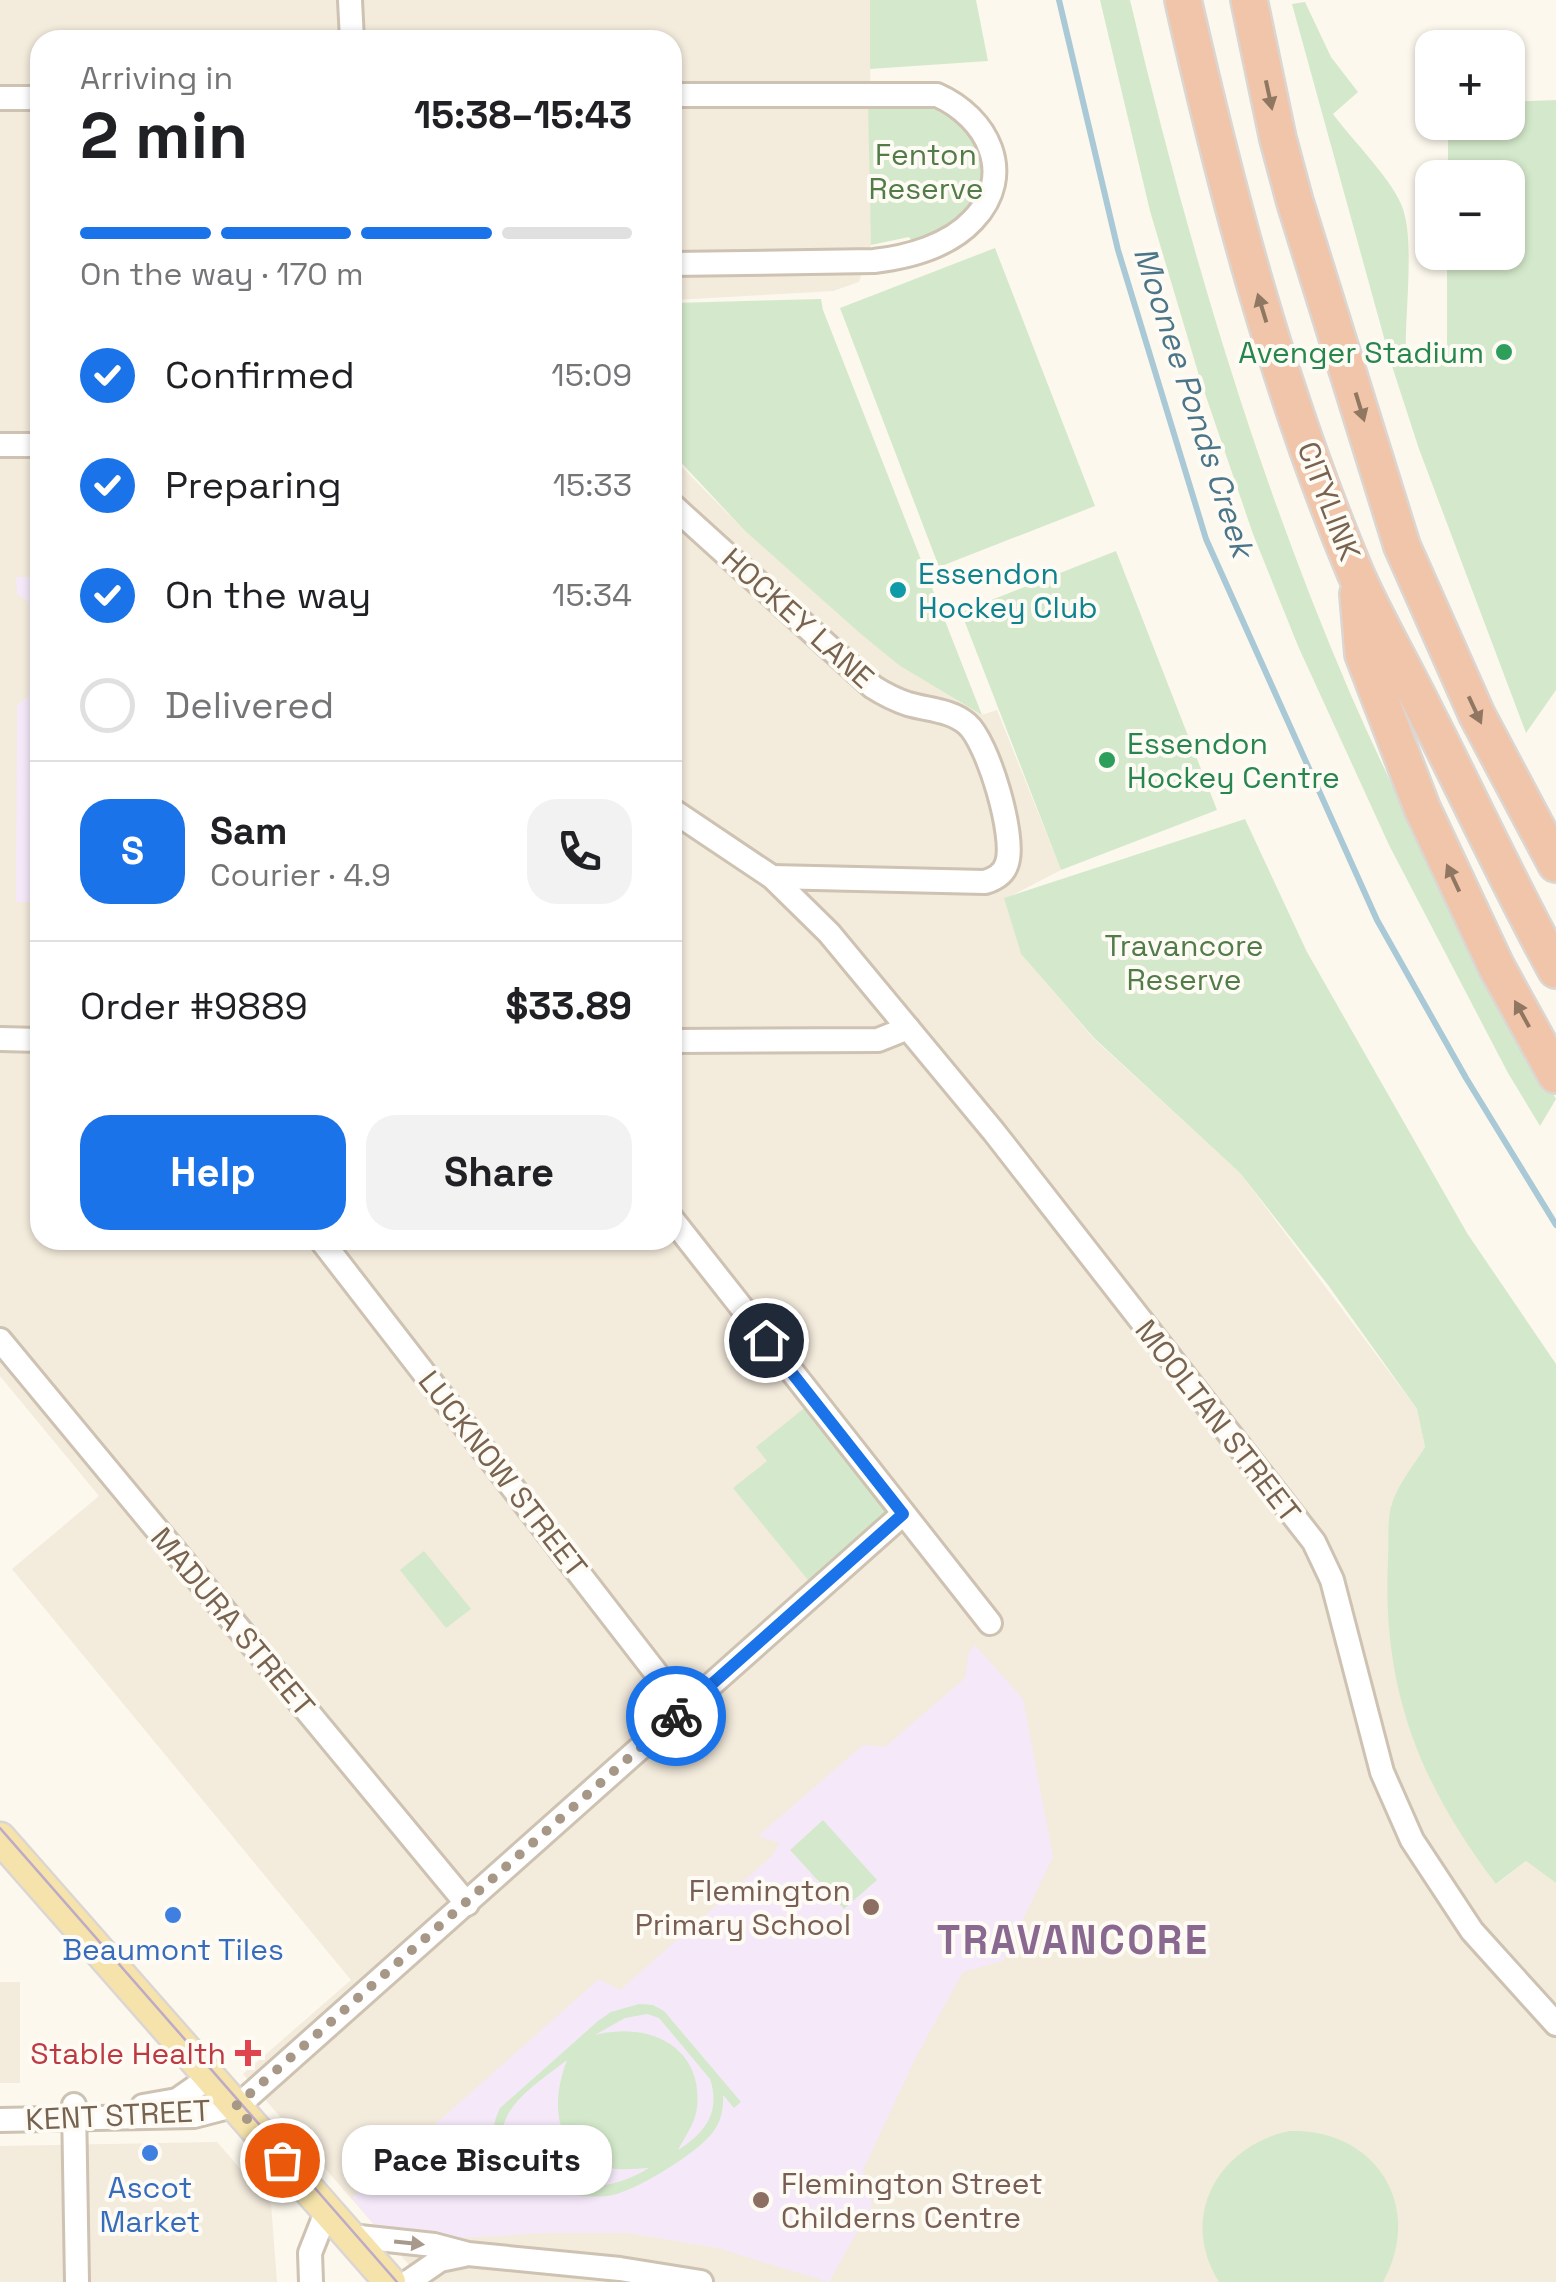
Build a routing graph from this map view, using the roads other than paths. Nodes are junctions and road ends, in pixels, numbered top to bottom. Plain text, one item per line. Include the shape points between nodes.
1 (350, 0) edge
2 (1183, 0) edge
3 (1248, 0) edge
4 (352, 30) edge
5 (682, 95) edge
6 (0, 98) edge
7 (30, 98) edge
8 (682, 264) edge
9 (0, 445) edge
10 (30, 445) edge
11 (682, 515) edge
12 (1356, 573) junction
13 (682, 817) edge
14 (1556, 864) edge
15 (772, 877) junction
16 (1556, 970) edge
17 (908, 1028) junction
18 (0, 1039) edge
19 (30, 1040) edge
20 (682, 1041) edge
21 (1556, 1075) edge
22 (682, 1232) edge
23 (329, 1250) edge
24 (0, 1340) edge
25 (903, 1514) junction
26 (990, 1623) dead end
27 (684, 1709) junction
28 (0, 1838) edge
29 (467, 1904) junction
30 (1556, 2024) edge
31 (210, 2077) junction
32 (0, 2106) edge
33 (236, 2106) junction
34 (74, 2112) junction
35 (0, 2120) edge
36 (327, 2210) junction
37 (350, 2236) junction
38 (468, 2254) junction
39 (77, 2282) edge
40 (311, 2282) edge
41 (390, 2282) edge
42 (408, 2282) edge
43 (701, 2282) edge

1 - 4 street
12 -> 2 highway, CITYLINK via 1261,306
3 -> 14 highway, CITYLINK via 1295,202 1402,546 1477,715
5 - 8 street via 937,95 976,120 994,168 987,200 971,222 932,246 886,259
6 - 7 street
9 - 10 street
11 - 15 street, HOCKEY LANE via 873,687 958,717 977,734 992,766 1009,857 994,880
12 - 16 highway, CITYLINK
21 -> 12 highway via 1422,808 1363,654
13 - 15 street, MOOLTAN STREET
15 - 17 street, MOOLTAN STREET via 829,932
17 - 20 street via 878,1040
17 - 30 street, MOOLTAN STREET via 1314,1542 1332,1580 1382,1772 1412,1840 1472,1932
18 - 19 street
22 - 25 street
23 - 27 street, LUCKNOW STREET
24 - 29 street, MADURA STREET
25 - 26 street
25 - 27 street
27 - 29 street
28 - 31 main road
29 - 33 street
31 - 33 main road
31 - 34 street, KENT STREET via 165,2104
32 - 34 street, KENT STREET
33 - 34 street, KENT STREET via 194,2116
33 - 36 main road
34 - 35 street, KENT STREET
34 - 39 street
36 - 37 main road
36 - 40 street via 310,2253
37 -> 38 street
37 - 41 main road
38 - 42 street via 440,2260
38 - 43 street

